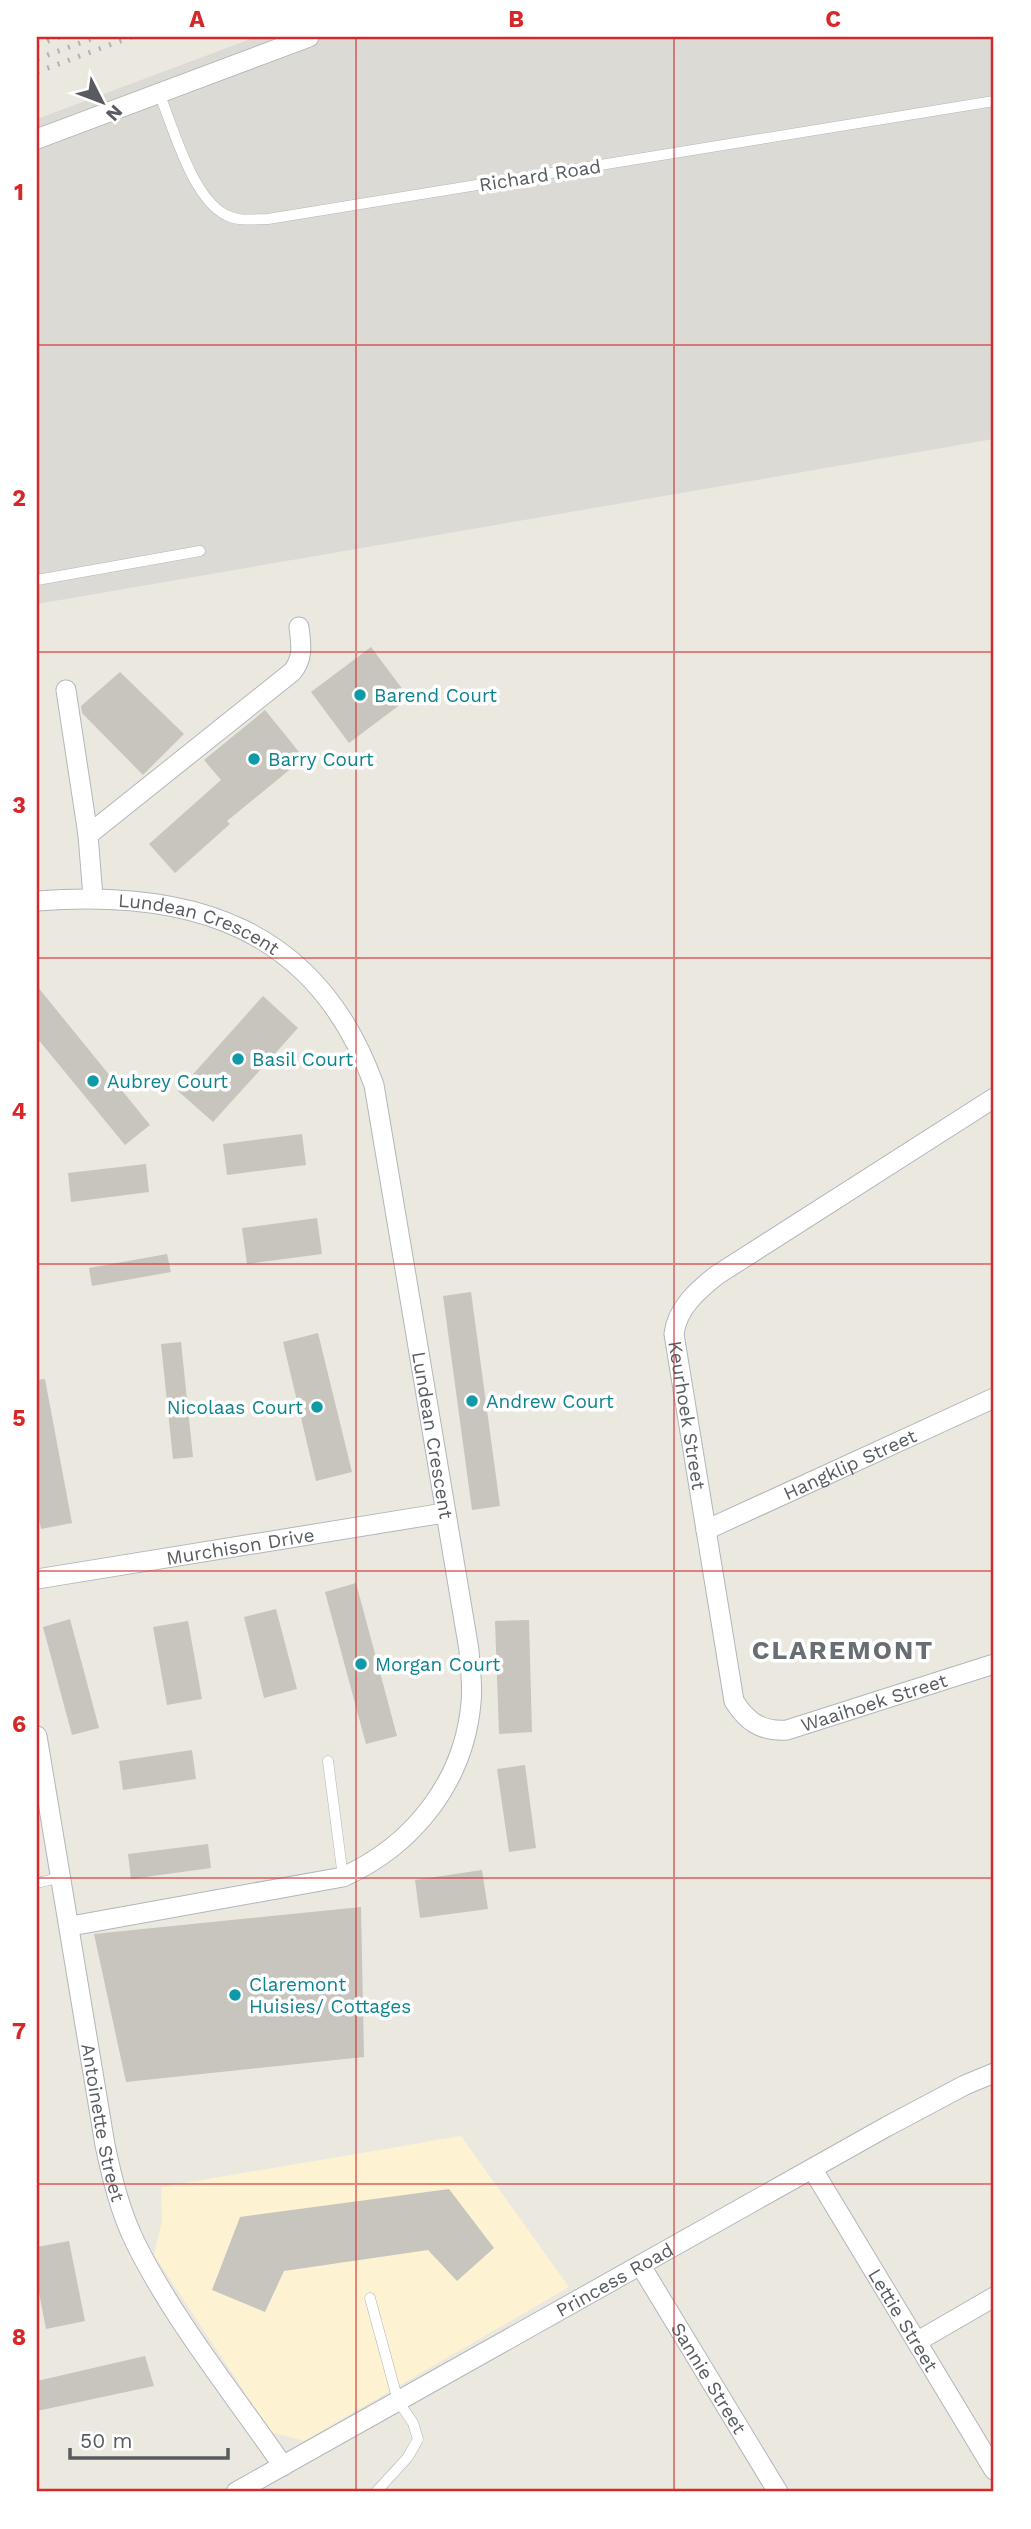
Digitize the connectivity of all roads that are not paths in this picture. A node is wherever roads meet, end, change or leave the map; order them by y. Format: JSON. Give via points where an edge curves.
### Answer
{"nodes":[{"id":1,"x":309,"y":37,"type":"edge"},
{"id":2,"x":159,"y":93,"type":"junction"},
{"id":3,"x":994,"y":101,"type":"edge"},
{"id":4,"x":37,"y":139,"type":"edge"},
{"id":5,"x":200,"y":551,"type":"dead end"},
{"id":6,"x":37,"y":580,"type":"edge"},
{"id":7,"x":299,"y":627,"type":"dead end"},
{"id":8,"x":66,"y":690,"type":"dead end"},
{"id":9,"x":88,"y":835,"type":"junction"},
{"id":10,"x":93,"y":897,"type":"junction"},
{"id":11,"x":37,"y":901,"type":"edge"},
{"id":12,"x":994,"y":1098,"type":"edge"},
{"id":13,"x":994,"y":1398,"type":"edge"},
{"id":14,"x":444,"y":1513,"type":"junction"},
{"id":15,"x":706,"y":1530,"type":"junction"},
{"id":16,"x":37,"y":1579,"type":"edge"},
{"id":17,"x":994,"y":1664,"type":"edge"},
{"id":18,"x":754,"y":1724,"type":"joint"},
{"id":19,"x":37,"y":1736,"type":"edge"},
{"id":20,"x":328,"y":1761,"type":"dead end"},
{"id":21,"x":41,"y":1783,"type":"edge"},
{"id":22,"x":62,"y":1877,"type":"junction"},
{"id":23,"x":344,"y":1877,"type":"junction"},
{"id":24,"x":37,"y":1883,"type":"edge"},
{"id":25,"x":71,"y":1926,"type":"junction"},
{"id":26,"x":994,"y":2073,"type":"edge"},
{"id":27,"x":813,"y":2170,"type":"junction"},
{"id":28,"x":641,"y":2266,"type":"junction"},
{"id":29,"x":994,"y":2297,"type":"edge"},
{"id":30,"x":370,"y":2298,"type":"dead end"},
{"id":31,"x":918,"y":2341,"type":"junction"},
{"id":32,"x":398,"y":2401,"type":"junction"},
{"id":33,"x":282,"y":2466,"type":"junction"},
{"id":34,"x":994,"y":2470,"type":"edge"},
{"id":35,"x":236,"y":2492,"type":"edge"},
{"id":36,"x":376,"y":2492,"type":"edge"},
{"id":37,"x":778,"y":2492,"type":"edge"}],
"edges":[{"from":1,"to":2,"type":"street"},
{"from":2,"to":3,"type":"lane","name":"Richard Road","via":[[200,188],[214,207],[241,220]]},
{"from":2,"to":4,"type":"street"},
{"from":5,"to":6,"type":"lane"},
{"from":7,"to":9,"type":"street","via":[[302,649],[292,672]]},
{"from":8,"to":9,"type":"street"},
{"from":9,"to":10,"type":"street"},
{"from":10,"to":11,"type":"street","name":"Lundean Crescent"},
{"from":10,"to":14,"type":"street","name":"Lundean Crescent","via":[[155,902],[219,918],[280,949],[325,994],[353,1036],[374,1085]]},
{"from":12,"to":15,"type":"street","name":"Keurhoek Street","via":[[718,1275],[699,1289],[680,1315],[674,1334]]},
{"from":13,"to":15,"type":"street","name":"Hangklip Street"},
{"from":14,"to":16,"type":"street","name":"Murchison Drive"},
{"from":14,"to":23,"type":"street","name":"Lundean Crescent","via":[[469,1650],[472,1702],[464,1747],[442,1793],[412,1832],[372,1864]]},
{"from":15,"to":18,"type":"street","name":"Keurhoek Street","via":[[734,1701]]},
{"from":17,"to":18,"type":"street","name":"Waaihoek Street","via":[[787,1730],[770,1731]]},
{"from":19,"to":21,"type":"street","name":"Antoinette Street"},
{"from":20,"to":23,"type":"lane"},
{"from":21,"to":22,"type":"street","name":"Antoinette Street"},
{"from":22,"to":24,"type":"lane"},
{"from":22,"to":25,"type":"street","name":"Antoinette Street"},
{"from":23,"to":25,"type":"street","name":"Lundean Crescent"},
{"from":25,"to":33,"type":"street","name":"Antoinette Street","via":[[105,2145],[120,2205],[161,2287]]},
{"from":26,"to":27,"type":"street","name":"Princess Road"},
{"from":27,"to":28,"type":"street","name":"Princess Road"},
{"from":27,"to":31,"type":"street","name":"Lettie Street"},
{"from":28,"to":32,"type":"street","name":"Princess Road"},
{"from":28,"to":37,"type":"street","name":"Sannie Street"},
{"from":29,"to":31,"type":"street"},
{"from":30,"to":32,"type":"lane"},
{"from":31,"to":34,"type":"street","name":"Lettie Street"},
{"from":32,"to":33,"type":"street","name":"Princess Road"},
{"from":32,"to":36,"type":"lane","via":[[418,2439]]},
{"from":33,"to":35,"type":"street","name":"Princess Road"}]}
